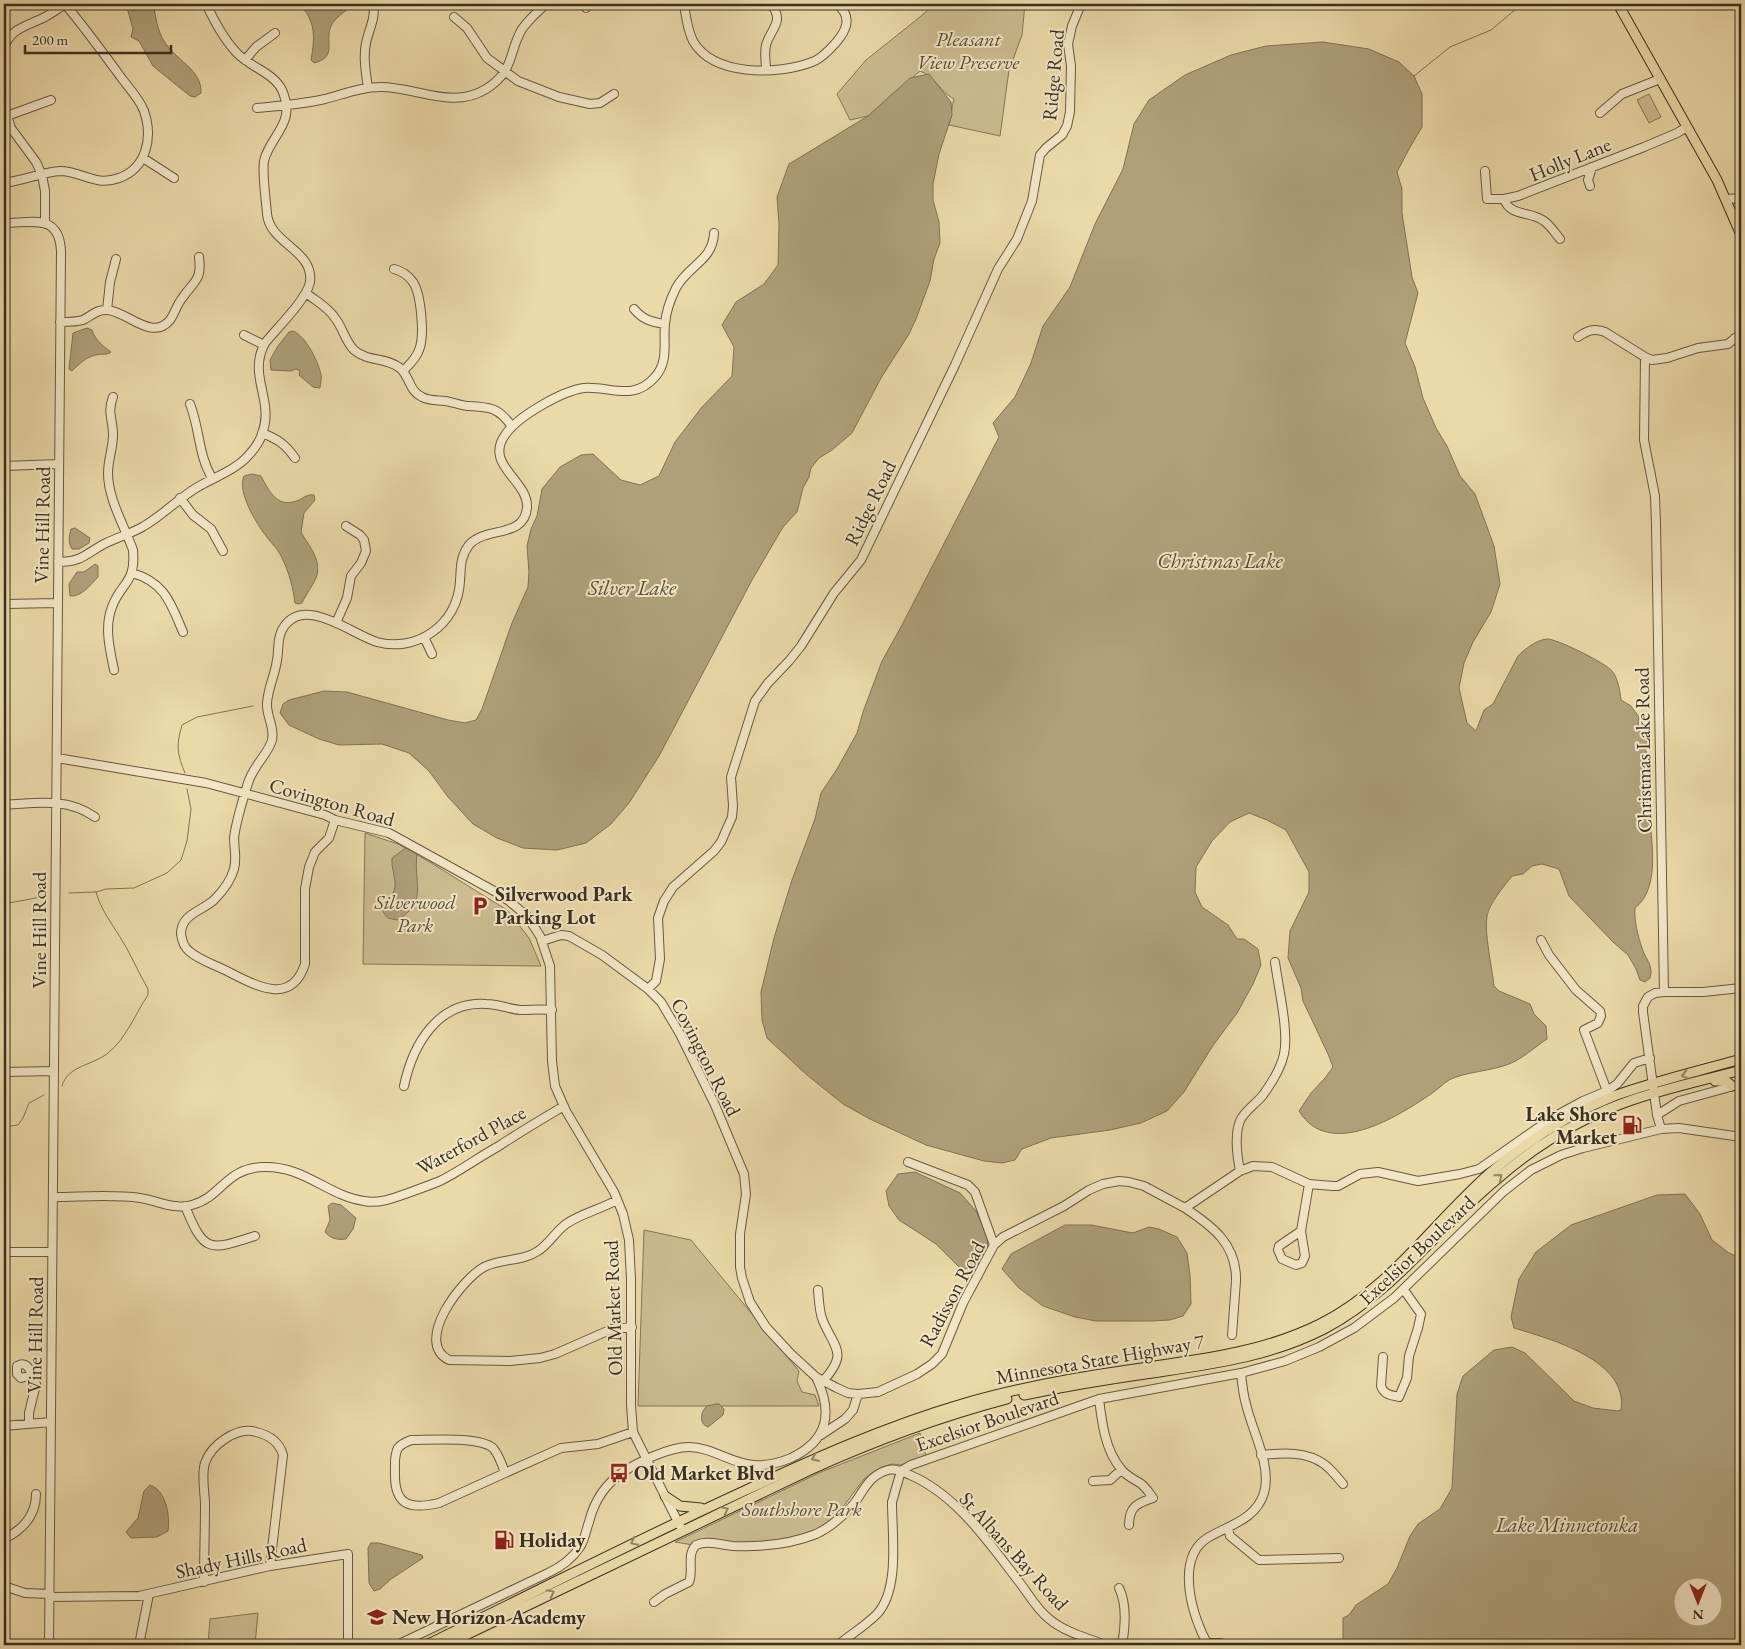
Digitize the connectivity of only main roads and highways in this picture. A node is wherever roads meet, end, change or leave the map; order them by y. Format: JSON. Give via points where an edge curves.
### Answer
{"nodes":[{"id":1,"x":1618,"y":4,"type":"edge"},
{"id":2,"x":1741,"y":235,"type":"edge"},
{"id":3,"x":1741,"y":1059,"type":"edge"},
{"id":4,"x":1741,"y":1070,"type":"edge"},
{"id":5,"x":1694,"y":1083,"type":"junction"},
{"id":6,"x":1736,"y":1085,"type":"edge"},
{"id":7,"x":665,"y":1496,"type":"road end"},
{"id":8,"x":711,"y":1506,"type":"junction"},
{"id":9,"x":426,"y":1645,"type":"edge"},
{"id":10,"x":445,"y":1645,"type":"edge"}],
"edges":[{"from":1,"to":2,"type":"main road","via":[[1726,199]]},
{"from":3,"to":8,"type":"main road","name":"Minnesota State Highway 7","one_way":true,"via":[[1602,1101],[1540,1135],[1490,1174],[1382,1281],[1322,1323],[1253,1349],[1060,1380],[963,1404],[846,1445]]},
{"from":4,"to":5,"type":"main road","name":"Minnesota State Highway 7"},
{"from":5,"to":6,"type":"main road","via":[[1722,1080]]},
{"from":10,"to":5,"type":"main road","name":"Minnesota State Highway 7","one_way":true,"via":[[681,1531],[900,1432],[964,1410],[1059,1388],[1256,1356],[1305,1338],[1350,1314],[1386,1287],[1496,1180],[1546,1143],[1615,1106]]},
{"from":7,"to":8,"type":"main road","via":[[685,1507]]},
{"from":8,"to":9,"type":"main road","name":"Minnesota State Highway 7","one_way":true}]}
